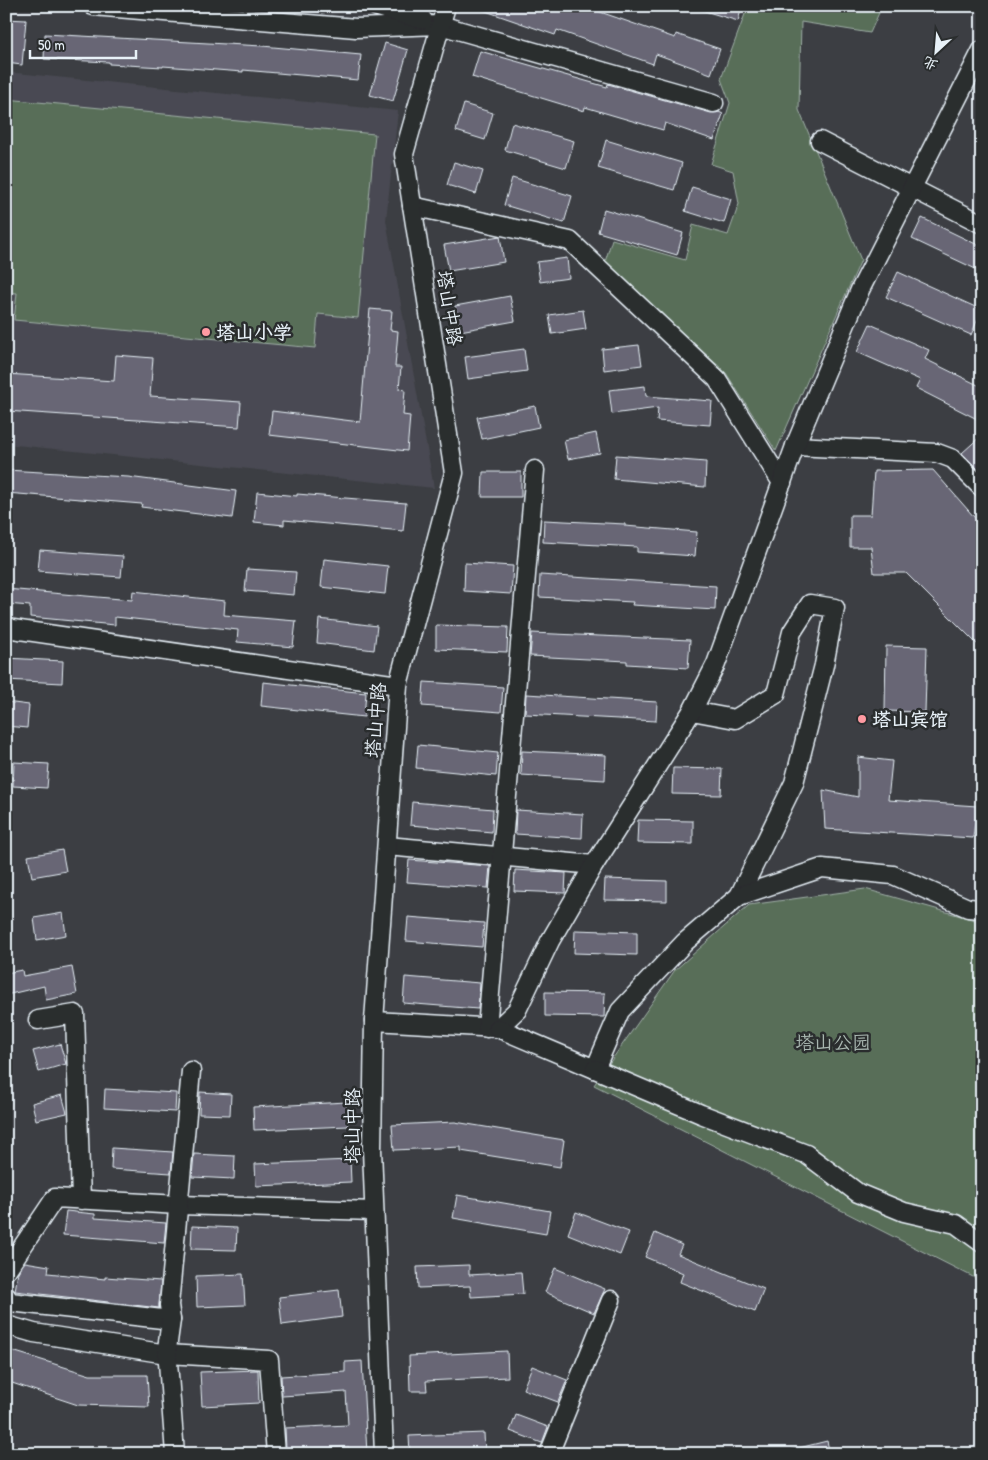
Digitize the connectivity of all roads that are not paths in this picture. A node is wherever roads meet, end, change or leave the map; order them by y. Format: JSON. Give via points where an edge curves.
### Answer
{"nodes":[{"id":1,"x":93,"y":6,"type":"edge"},
{"id":2,"x":375,"y":6,"type":"edge"},
{"id":3,"x":446,"y":6,"type":"edge"},
{"id":4,"x":402,"y":10,"type":"edge"},
{"id":5,"x":440,"y":25,"type":"junction"},
{"id":6,"x":982,"y":50,"type":"edge"},
{"id":7,"x":714,"y":103,"type":"dead end"},
{"id":8,"x":820,"y":141,"type":"dead end"},
{"id":9,"x":912,"y":189,"type":"junction"},
{"id":10,"x":412,"y":206,"type":"junction"},
{"id":11,"x":982,"y":224,"type":"edge"},
{"id":12,"x":795,"y":446,"type":"junction"},
{"id":13,"x":536,"y":470,"type":"dead end"},
{"id":14,"x":782,"y":483,"type":"junction"},
{"id":15,"x":982,"y":488,"type":"edge"},
{"id":16,"x":6,"y":628,"type":"edge"},
{"id":17,"x":398,"y":685,"type":"junction"},
{"id":18,"x":692,"y":711,"type":"junction"},
{"id":19,"x":387,"y":846,"type":"junction"},
{"id":20,"x":500,"y":856,"type":"junction"},
{"id":21,"x":594,"y":865,"type":"junction"},
{"id":22,"x":739,"y":896,"type":"junction"},
{"id":23,"x":982,"y":909,"type":"edge"},
{"id":24,"x":38,"y":1020,"type":"dead end"},
{"id":25,"x":374,"y":1021,"type":"junction"},
{"id":26,"x":492,"y":1028,"type":"junction"},
{"id":27,"x":596,"y":1069,"type":"junction"},
{"id":28,"x":191,"y":1071,"type":"dead end"},
{"id":29,"x":81,"y":1200,"type":"junction"},
{"id":30,"x":179,"y":1205,"type":"junction"},
{"id":31,"x":374,"y":1211,"type":"junction"},
{"id":32,"x":982,"y":1243,"type":"edge"},
{"id":33,"x":6,"y":1272,"type":"edge"},
{"id":34,"x":6,"y":1296,"type":"edge"},
{"id":35,"x":611,"y":1300,"type":"dead end"},
{"id":36,"x":171,"y":1320,"type":"junction"},
{"id":37,"x":6,"y":1325,"type":"edge"},
{"id":38,"x":167,"y":1354,"type":"junction"},
{"id":39,"x":174,"y":1454,"type":"edge"},
{"id":40,"x":276,"y":1454,"type":"edge"},
{"id":41,"x":384,"y":1454,"type":"edge"},
{"id":42,"x":549,"y":1454,"type":"edge"}],
"edges":[{"from":1,"to":5,"type":"street","via":[[356,28]]},
{"from":2,"to":4,"type":"street"},
{"from":3,"to":5,"type":"street","name":"塔山中路"},
{"from":4,"to":5,"type":"street"},
{"from":5,"to":7,"type":"street"},
{"from":5,"to":10,"type":"street","name":"塔山中路","via":[[404,154]]},
{"from":6,"to":9,"type":"street"},
{"from":8,"to":9,"type":"street"},
{"from":9,"to":11,"type":"street"},
{"from":9,"to":12,"type":"street","via":[[860,290]]},
{"from":10,"to":14,"type":"street","via":[[570,241],[717,379]]},
{"from":10,"to":17,"type":"street","name":"塔山中路","via":[[454,473]]},
{"from":12,"to":14,"type":"street"},
{"from":12,"to":15,"type":"street","via":[[937,453],[952,460]]},
{"from":13,"to":20,"type":"street"},
{"from":14,"to":18,"type":"street","via":[[716,664]]},
{"from":16,"to":17,"type":"street"},
{"from":17,"to":19,"type":"street","name":"塔山中路"},
{"from":18,"to":21,"type":"street"},
{"from":18,"to":22,"type":"street","via":[[734,719],[776,694],[792,632],[810,604],[835,608],[794,783]]},
{"from":19,"to":20,"type":"street"},
{"from":19,"to":25,"type":"street","name":"塔山中路"},
{"from":20,"to":21,"type":"street"},
{"from":20,"to":26,"type":"street"},
{"from":21,"to":26,"type":"street","via":[[550,941],[517,1010]]},
{"from":22,"to":23,"type":"street","via":[[822,868],[893,875],[968,908]]},
{"from":22,"to":27,"type":"street","via":[[685,942],[620,1011]]},
{"from":24,"to":29,"type":"street","via":[[75,1014]]},
{"from":25,"to":26,"type":"street"},
{"from":25,"to":31,"type":"street","name":"塔山中路"},
{"from":26,"to":27,"type":"street"},
{"from":27,"to":32,"type":"street","via":[[806,1154],[858,1192],[904,1212],[956,1224]]},
{"from":28,"to":30,"type":"street"},
{"from":29,"to":30,"type":"street"},
{"from":29,"to":33,"type":"street","via":[[55,1198]]},
{"from":30,"to":31,"type":"street"},
{"from":30,"to":36,"type":"street","via":[[169,1305]]},
{"from":31,"to":41,"type":"street","name":"塔山中路"},
{"from":34,"to":36,"type":"street","via":[[10,1302]]},
{"from":35,"to":42,"type":"street"},
{"from":36,"to":38,"type":"street"},
{"from":37,"to":38,"type":"street","via":[[34,1333]]},
{"from":38,"to":39,"type":"street"},
{"from":38,"to":40,"type":"street","via":[[269,1360]]}]}
